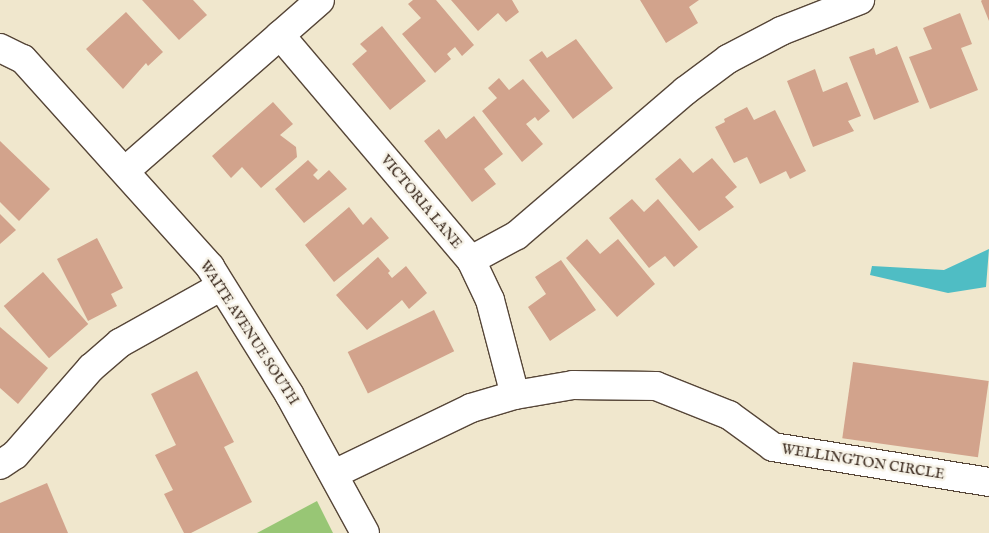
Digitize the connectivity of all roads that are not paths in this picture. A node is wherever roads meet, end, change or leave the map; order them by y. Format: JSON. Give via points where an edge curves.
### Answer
{"nodes":[{"id":1,"x":320,"y":0,"type":"edge"},
{"id":2,"x":860,"y":0,"type":"edge"},
{"id":3,"x":280,"y":35,"type":"junction"},
{"id":4,"x":0,"y":48,"type":"edge"},
{"id":5,"x":125,"y":171,"type":"junction"},
{"id":6,"x":471,"y":260,"type":"junction"},
{"id":7,"x":220,"y":287,"type":"junction"},
{"id":8,"x":515,"y":395,"type":"junction"},
{"id":9,"x":0,"y":465,"type":"edge"},
{"id":10,"x":334,"y":474,"type":"junction"},
{"id":11,"x":989,"y":482,"type":"edge"},
{"id":12,"x":365,"y":533,"type":"edge"}],
"edges":[{"from":1,"to":3,"type":"street"},
{"from":2,"to":6,"type":"street","via":[[781,31],[728,59],[684,91],[517,235]]},
{"from":3,"to":5,"type":"street"},
{"from":3,"to":6,"type":"street","name":"VICTORIA LANE"},
{"from":4,"to":5,"type":"street","name":"WAITE AVENUE SOUTH","via":[[22,59]]},
{"from":5,"to":7,"type":"street","name":"WAITE AVENUE SOUTH","via":[[210,267]]},
{"from":6,"to":8,"type":"street","name":"VICTORIA LANE","via":[[490,300]]},
{"from":7,"to":9,"type":"street","via":[[120,343],[91,368],[21,449]]},
{"from":7,"to":10,"type":"street","name":"WAITE AVENUE SOUTH","via":[[289,394]]},
{"from":8,"to":10,"type":"street","name":"WELLINGTON CIRCLE","via":[[463,412]]},
{"from":8,"to":11,"type":"street","name":"WELLINGTON CIRCLE","via":[[574,385],[656,386],[729,415],[773,447]]},
{"from":10,"to":12,"type":"street","name":"WAITE AVENUE SOUTH"}]}
